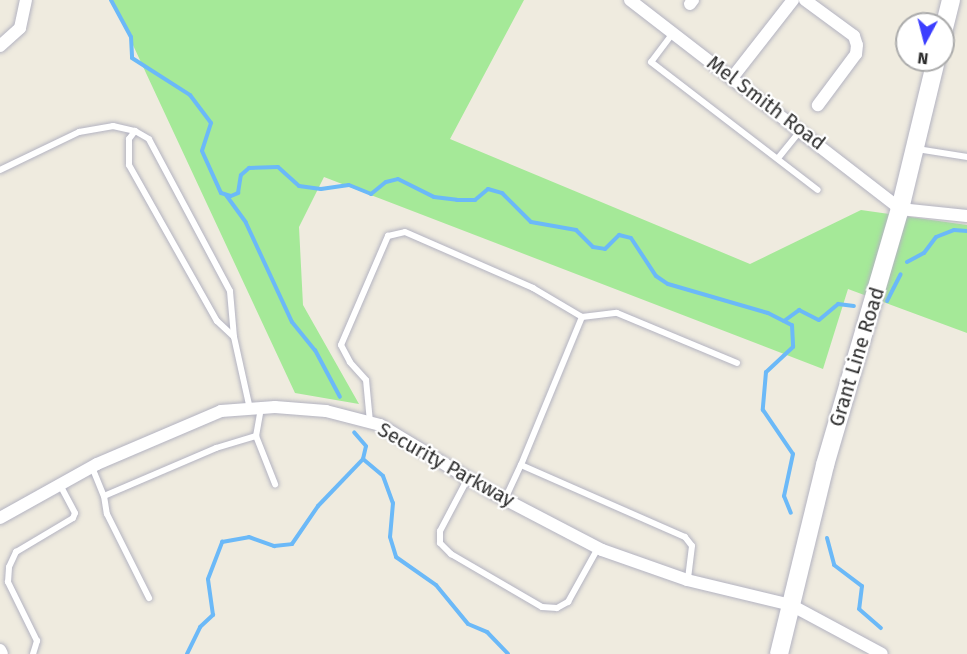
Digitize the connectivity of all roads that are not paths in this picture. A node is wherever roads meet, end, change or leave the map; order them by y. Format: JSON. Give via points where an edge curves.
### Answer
{"nodes":[{"id":1,"x":26,"y":0,"type":"edge"},
{"id":2,"x":630,"y":0,"type":"edge"},
{"id":3,"x":793,"y":0,"type":"edge"},
{"id":4,"x":806,"y":0,"type":"edge"},
{"id":5,"x":673,"y":33,"type":"junction"},
{"id":6,"x":0,"y":46,"type":"edge"},
{"id":7,"x":933,"y":72,"type":"edge"},
{"id":8,"x":732,"y":78,"type":"junction"},
{"id":9,"x":818,"y":105,"type":"dead end"},
{"id":10,"x":801,"y":130,"type":"junction"},
{"id":11,"x":135,"y":131,"type":"junction"},
{"id":12,"x":916,"y":148,"type":"junction"},
{"id":13,"x":779,"y":157,"type":"junction"},
{"id":14,"x":967,"y":157,"type":"edge"},
{"id":15,"x":0,"y":170,"type":"edge"},
{"id":16,"x":818,"y":190,"type":"dead end"},
{"id":17,"x":900,"y":209,"type":"junction"},
{"id":18,"x":967,"y":216,"type":"edge"},
{"id":19,"x":582,"y":317,"type":"junction"},
{"id":20,"x":234,"y":337,"type":"junction"},
{"id":21,"x":737,"y":363,"type":"dead end"},
{"id":22,"x":255,"y":408,"type":"junction"},
{"id":23,"x":370,"y":423,"type":"junction"},
{"id":24,"x":256,"y":436,"type":"junction"},
{"id":25,"x":521,"y":465,"type":"junction"},
{"id":26,"x":92,"y":467,"type":"junction"},
{"id":27,"x":468,"y":478,"type":"junction"},
{"id":28,"x":275,"y":484,"type":"dead end"},
{"id":29,"x":60,"y":485,"type":"junction"},
{"id":30,"x":104,"y":496,"type":"junction"},
{"id":31,"x":505,"y":499,"type":"junction"},
{"id":32,"x":0,"y":518,"type":"edge"},
{"id":33,"x":598,"y":548,"type":"junction"},
{"id":34,"x":687,"y":580,"type":"junction"},
{"id":35,"x":149,"y":598,"type":"dead end"},
{"id":36,"x":791,"y":605,"type":"junction"},
{"id":37,"x":0,"y":650,"type":"edge"},
{"id":38,"x":2,"y":654,"type":"edge"},
{"id":39,"x":33,"y":654,"type":"edge"},
{"id":40,"x":779,"y":654,"type":"edge"},
{"id":41,"x":882,"y":654,"type":"edge"}],
"edges":[{"from":1,"to":6,"type":"street","via":[[20,28]]},
{"from":2,"to":5,"type":"street","name":"Mel Smith Road"},
{"from":3,"to":8,"type":"street"},
{"from":4,"to":9,"type":"street","via":[[854,36],[857,45],[856,54]]},
{"from":5,"to":8,"type":"street","name":"Mel Smith Road"},
{"from":5,"to":13,"type":"lane","via":[[651,62]]},
{"from":7,"to":12,"type":"main road","name":"Grant Line Road"},
{"from":8,"to":10,"type":"street","name":"Mel Smith Road"},
{"from":10,"to":13,"type":"lane"},
{"from":10,"to":17,"type":"street","name":"Mel Smith Road"},
{"from":11,"to":15,"type":"lane","via":[[112,126],[79,132]]},
{"from":11,"to":20,"type":"lane","via":[[149,139],[155,149],[230,291]]},
{"from":11,"to":20,"type":"lane","via":[[129,139],[129,165],[217,321]]},
{"from":12,"to":14,"type":"lane"},
{"from":12,"to":17,"type":"main road","name":"Grant Line Road"},
{"from":13,"to":16,"type":"lane"},
{"from":17,"to":18,"type":"street"},
{"from":17,"to":36,"type":"main road","name":"Grant Line Road","via":[[825,465]]},
{"from":19,"to":21,"type":"lane","via":[[616,314]]},
{"from":19,"to":23,"type":"lane","via":[[533,288],[405,232],[388,236],[341,345],[366,380]]},
{"from":19,"to":25,"type":"lane"},
{"from":20,"to":22,"type":"lane"},
{"from":22,"to":23,"type":"street","name":"Security Parkway","via":[[326,411]]},
{"from":22,"to":24,"type":"lane"},
{"from":22,"to":26,"type":"street","name":"Security Parkway","via":[[221,411]]},
{"from":23,"to":27,"type":"street","name":"Security Parkway"},
{"from":24,"to":28,"type":"lane"},
{"from":24,"to":30,"type":"lane","via":[[216,448]]},
{"from":25,"to":31,"type":"lane"},
{"from":25,"to":34,"type":"lane","via":[[685,537],[692,546]]},
{"from":26,"to":29,"type":"street","name":"Security Parkway"},
{"from":26,"to":30,"type":"lane"},
{"from":27,"to":31,"type":"street","name":"Security Parkway"},
{"from":27,"to":33,"type":"lane","via":[[440,531],[440,543],[451,554],[542,607],[557,608],[567,602]]},
{"from":29,"to":32,"type":"street","name":"Security Parkway"},
{"from":29,"to":39,"type":"lane","via":[[75,513],[73,518],[16,552],[9,567],[8,582],[37,641]]},
{"from":30,"to":35,"type":"lane","via":[[107,514]]},
{"from":31,"to":33,"type":"street","name":"Security Parkway"},
{"from":33,"to":34,"type":"street","name":"Security Parkway"},
{"from":34,"to":36,"type":"street","name":"Security Parkway"},
{"from":36,"to":40,"type":"main road","name":"Grant Line Road"},
{"from":36,"to":41,"type":"street","name":"Security Parkway"},
{"from":37,"to":38,"type":"street"}]}
